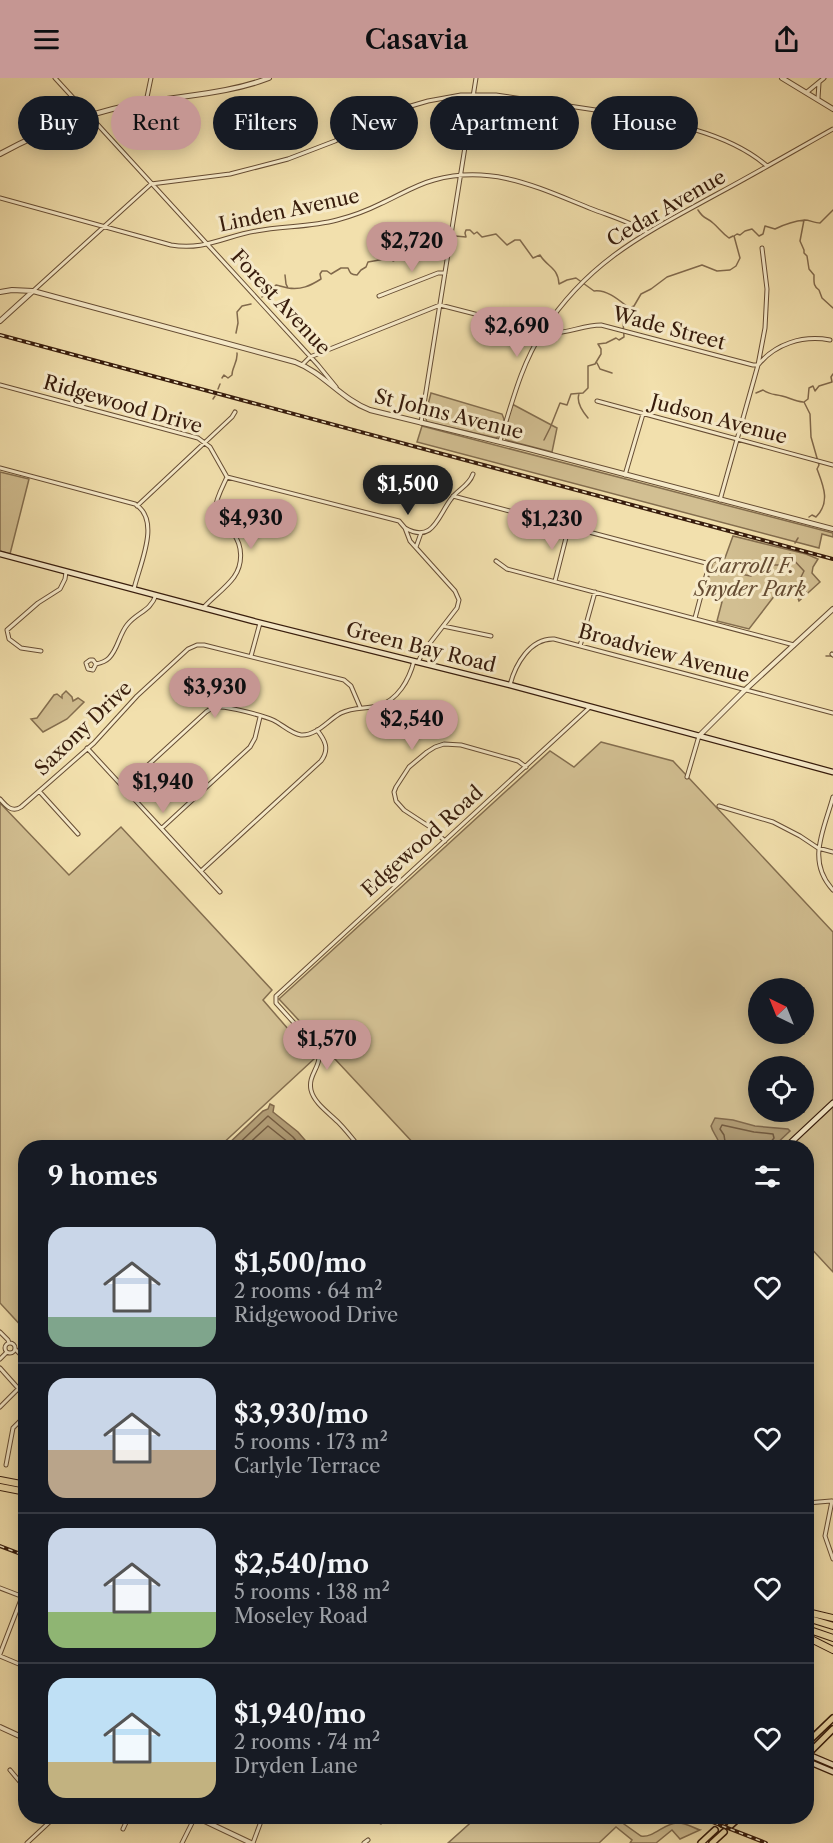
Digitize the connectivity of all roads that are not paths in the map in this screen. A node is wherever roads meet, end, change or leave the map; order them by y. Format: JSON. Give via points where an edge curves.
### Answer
{"nodes":[{"id":1,"x":55,"y":78,"type":"edge"},
{"id":2,"x":152,"y":78,"type":"edge"},
{"id":3,"x":269,"y":78,"type":"edge"},
{"id":4,"x":476,"y":78,"type":"edge"},
{"id":5,"x":782,"y":78,"type":"edge"},
{"id":6,"x":824,"y":78,"type":"edge"},
{"id":7,"x":819,"y":82,"type":"junction"},
{"id":8,"x":807,"y":92,"type":"junction"},
{"id":9,"x":473,"y":94,"type":"junction"},
{"id":10,"x":71,"y":96,"type":"edge"},
{"id":11,"x":148,"y":96,"type":"edge"},
{"id":12,"x":184,"y":96,"type":"edge"},
{"id":13,"x":818,"y":99,"type":"junction"},
{"id":14,"x":833,"y":109,"type":"edge"},
{"id":15,"x":99,"y":127,"type":"edge"},
{"id":16,"x":833,"y":129,"type":"edge"},
{"id":17,"x":18,"y":145,"type":"edge"},
{"id":18,"x":0,"y":154,"type":"edge"},
{"id":19,"x":768,"y":166,"type":"junction"},
{"id":20,"x":460,"y":175,"type":"junction"},
{"id":21,"x":151,"y":184,"type":"junction"},
{"id":22,"x":0,"y":198,"type":"edge"},
{"id":23,"x":103,"y":226,"type":"junction"},
{"id":24,"x":647,"y":232,"type":"junction"},
{"id":25,"x":207,"y":244,"type":"junction"},
{"id":26,"x":762,"y":248,"type":"dead end"},
{"id":27,"x":445,"y":273,"type":"junction"},
{"id":28,"x":33,"y":291,"type":"junction"},
{"id":29,"x":0,"y":292,"type":"edge"},
{"id":30,"x":379,"y":296,"type":"dead end"},
{"id":31,"x":440,"y":304,"type":"junction"},
{"id":32,"x":0,"y":321,"type":"edge"},
{"id":33,"x":543,"y":332,"type":"junction"},
{"id":34,"x":830,"y":340,"type":"dead end"},
{"id":35,"x":310,"y":357,"type":"junction"},
{"id":36,"x":302,"y":365,"type":"junction"},
{"id":37,"x":758,"y":365,"type":"junction"},
{"id":38,"x":0,"y":385,"type":"edge"},
{"id":39,"x":337,"y":389,"type":"junction"},
{"id":40,"x":597,"y":401,"type":"dead end"},
{"id":41,"x":235,"y":412,"type":"dead end"},
{"id":42,"x":643,"y":414,"type":"junction"},
{"id":43,"x":421,"y":423,"type":"junction"},
{"id":44,"x":737,"y":439,"type":"junction"},
{"id":45,"x":500,"y":441,"type":"junction"},
{"id":46,"x":205,"y":442,"type":"junction"},
{"id":47,"x":833,"y":465,"type":"edge"},
{"id":48,"x":0,"y":468,"type":"edge"},
{"id":49,"x":473,"y":474,"type":"dead end"},
{"id":50,"x":625,"y":475,"type":"junction"},
{"id":51,"x":227,"y":477,"type":"junction"},
{"id":52,"x":453,"y":496,"type":"junction"},
{"id":53,"x":720,"y":500,"type":"junction"},
{"id":54,"x":138,"y":506,"type":"junction"},
{"id":55,"x":569,"y":526,"type":"junction"},
{"id":56,"x":405,"y":528,"type":"junction"},
{"id":57,"x":833,"y":529,"type":"edge"},
{"id":58,"x":421,"y":533,"type":"junction"},
{"id":59,"x":416,"y":547,"type":"junction"},
{"id":60,"x":0,"y":554,"type":"edge"},
{"id":61,"x":496,"y":561,"type":"dead end"},
{"id":62,"x":66,"y":572,"type":"junction"},
{"id":63,"x":555,"y":581,"type":"junction"},
{"id":64,"x":134,"y":589,"type":"junction"},
{"id":65,"x":595,"y":592,"type":"junction"},
{"id":66,"x":156,"y":595,"type":"junction"},
{"id":67,"x":204,"y":607,"type":"junction"},
{"id":68,"x":833,"y":609,"type":"edge"},
{"id":69,"x":695,"y":618,"type":"junction"},
{"id":70,"x":260,"y":622,"type":"junction"},
{"id":71,"x":443,"y":626,"type":"junction"},
{"id":72,"x":490,"y":636,"type":"dead end"},
{"id":73,"x":794,"y":645,"type":"junction"},
{"id":74,"x":580,"y":646,"type":"junction"},
{"id":75,"x":40,"y":651,"type":"dead end"},
{"id":76,"x":251,"y":656,"type":"junction"},
{"id":77,"x":416,"y":662,"type":"junction"},
{"id":78,"x":96,"y":664,"type":"dead end"},
{"id":79,"x":510,"y":686,"type":"junction"},
{"id":80,"x":745,"y":690,"type":"junction"},
{"id":81,"x":360,"y":707,"type":"junction"},
{"id":82,"x":590,"y":707,"type":"junction"},
{"id":83,"x":833,"y":713,"type":"edge"},
{"id":84,"x":260,"y":717,"type":"junction"},
{"id":85,"x":317,"y":730,"type":"junction"},
{"id":86,"x":699,"y":736,"type":"junction"},
{"id":87,"x":87,"y":748,"type":"junction"},
{"id":88,"x":526,"y":767,"type":"junction"},
{"id":89,"x":833,"y":772,"type":"edge"},
{"id":90,"x":687,"y":777,"type":"dead end"},
{"id":91,"x":123,"y":788,"type":"junction"},
{"id":92,"x":39,"y":791,"type":"junction"},
{"id":93,"x":833,"y":797,"type":"edge"},
{"id":94,"x":0,"y":799,"type":"edge"},
{"id":95,"x":719,"y":806,"type":"dead end"},
{"id":96,"x":162,"y":828,"type":"junction"},
{"id":97,"x":78,"y":834,"type":"dead end"},
{"id":98,"x":445,"y":841,"type":"junction"},
{"id":99,"x":818,"y":848,"type":"junction"},
{"id":100,"x":833,"y":852,"type":"edge"},
{"id":101,"x":201,"y":871,"type":"junction"},
{"id":102,"x":833,"y":890,"type":"edge"},
{"id":103,"x":219,"y":892,"type":"dead end"},
{"id":104,"x":833,"y":1103,"type":"edge"},
{"id":105,"x":354,"y":1140,"type":"edge"},
{"id":106,"x":794,"y":1140,"type":"edge"},
{"id":107,"x":0,"y":1332,"type":"edge"},
{"id":108,"x":9,"y":1343,"type":"junction"},
{"id":109,"x":15,"y":1349,"type":"junction"},
{"id":110,"x":7,"y":1352,"type":"junction"},
{"id":111,"x":18,"y":1352,"type":"edge"},
{"id":112,"x":0,"y":1359,"type":"edge"},
{"id":113,"x":0,"y":1368,"type":"edge"},
{"id":114,"x":18,"y":1389,"type":"joint"},
{"id":115,"x":0,"y":1405,"type":"edge"},
{"id":116,"x":18,"y":1423,"type":"edge"},
{"id":117,"x":6,"y":1465,"type":"dead end"},
{"id":118,"x":0,"y":1480,"type":"edge"},
{"id":119,"x":18,"y":1483,"type":"edge"},
{"id":120,"x":0,"y":1487,"type":"edge"},
{"id":121,"x":18,"y":1490,"type":"edge"},
{"id":122,"x":832,"y":1501,"type":"edge"},
{"id":123,"x":814,"y":1502,"type":"edge"},
{"id":124,"x":833,"y":1558,"type":"edge"},
{"id":125,"x":0,"y":1588,"type":"edge"},
{"id":126,"x":18,"y":1596,"type":"edge"},
{"id":127,"x":18,"y":1612,"type":"edge"},
{"id":128,"x":814,"y":1614,"type":"edge"},
{"id":129,"x":833,"y":1618,"type":"edge"},
{"id":130,"x":814,"y":1620,"type":"edge"},
{"id":131,"x":833,"y":1626,"type":"edge"},
{"id":132,"x":814,"y":1631,"type":"edge"},
{"id":133,"x":833,"y":1638,"type":"edge"},
{"id":134,"x":814,"y":1640,"type":"edge"},
{"id":135,"x":833,"y":1650,"type":"edge"},
{"id":136,"x":0,"y":1655,"type":"edge"},
{"id":137,"x":18,"y":1663,"type":"edge"},
{"id":138,"x":833,"y":1718,"type":"edge"},
{"id":139,"x":0,"y":1727,"type":"edge"},
{"id":140,"x":833,"y":1729,"type":"edge"},
{"id":141,"x":18,"y":1735,"type":"edge"},
{"id":142,"x":814,"y":1736,"type":"edge"},
{"id":143,"x":814,"y":1747,"type":"edge"},
{"id":144,"x":814,"y":1757,"type":"edge"},
{"id":145,"x":814,"y":1764,"type":"edge"},
{"id":146,"x":833,"y":1765,"type":"edge"},
{"id":147,"x":10,"y":1770,"type":"dead end"},
{"id":148,"x":833,"y":1772,"type":"edge"},
{"id":149,"x":18,"y":1780,"type":"edge"},
{"id":150,"x":47,"y":1824,"type":"edge"},
{"id":151,"x":125,"y":1824,"type":"edge"},
{"id":152,"x":191,"y":1824,"type":"edge"},
{"id":153,"x":210,"y":1824,"type":"edge"},
{"id":154,"x":260,"y":1824,"type":"edge"},
{"id":155,"x":123,"y":1828,"type":"dead end"},
{"id":156,"x":716,"y":1830,"type":"dead end"},
{"id":157,"x":724,"y":1832,"type":"dead end"},
{"id":158,"x":27,"y":1843,"type":"edge"},
{"id":159,"x":182,"y":1843,"type":"edge"},
{"id":160,"x":252,"y":1843,"type":"edge"},
{"id":161,"x":701,"y":1843,"type":"edge"},
{"id":162,"x":712,"y":1843,"type":"edge"}],
"edges":[{"from":1,"to":10,"type":"street","name":"Forest Avenue"},
{"from":2,"to":11,"type":"street"},
{"from":3,"to":12,"type":"street"},
{"from":4,"to":9,"type":"street"},
{"from":5,"to":8,"type":"street"},
{"from":6,"to":7,"type":"street"},
{"from":7,"to":8,"type":"street"},
{"from":7,"to":13,"type":"street"},
{"from":8,"to":13,"type":"street"},
{"from":9,"to":19,"type":"street","via":[[661,121],[718,138]]},
{"from":9,"to":20,"type":"street"},
{"from":9,"to":21,"type":"street","via":[[411,105],[309,152],[263,166]]},
{"from":13,"to":14,"type":"street"},
{"from":15,"to":21,"type":"street","name":"Forest Avenue"},
{"from":16,"to":19,"type":"street","name":"Cedar Avenue"},
{"from":17,"to":18,"type":"street"},
{"from":19,"to":24,"type":"street","name":"Cedar Avenue"},
{"from":20,"to":24,"type":"street","name":"Linden Avenue","via":[[521,181]]},
{"from":20,"to":25,"type":"street","name":"Linden Avenue","via":[[417,186],[337,220],[249,232]]},
{"from":20,"to":27,"type":"street"},
{"from":21,"to":23,"type":"street"},
{"from":21,"to":25,"type":"street","name":"Forest Avenue"},
{"from":22,"to":23,"type":"street","name":"Linden Avenue"},
{"from":23,"to":25,"type":"street","name":"Linden Avenue","via":[[183,247]]},
{"from":23,"to":28,"type":"street"},
{"from":24,"to":33,"type":"street","name":"Cedar Avenue","via":[[592,273]]},
{"from":25,"to":35,"type":"street","name":"Forest Avenue"},
{"from":26,"to":37,"type":"street","via":[[767,305]]},
{"from":27,"to":30,"type":"street"},
{"from":27,"to":31,"type":"street"},
{"from":28,"to":29,"type":"street","name":"St Johns Avenue"},
{"from":28,"to":32,"type":"street"},
{"from":28,"to":36,"type":"street","name":"St Johns Avenue"},
{"from":31,"to":33,"type":"street","name":"Wade Street"},
{"from":31,"to":35,"type":"street"},
{"from":31,"to":43,"type":"street"},
{"from":33,"to":37,"type":"street","name":"Wade Street","via":[[601,325]]},
{"from":33,"to":45,"type":"street","name":"Cedar Avenue","via":[[520,377]]},
{"from":34,"to":37,"type":"street","via":[[795,341]]},
{"from":35,"to":36,"type":"street"},
{"from":35,"to":39,"type":"street","name":"Forest Avenue"},
{"from":36,"to":39,"type":"street","name":"St Johns Avenue"},
{"from":37,"to":44,"type":"street"},
{"from":38,"to":46,"type":"street","name":"Ridgewood Drive"},
{"from":39,"to":43,"type":"street","name":"St Johns Avenue","via":[[361,407]]},
{"from":40,"to":42,"type":"street","name":"Judson Avenue"},
{"from":41,"to":46,"type":"street"},
{"from":42,"to":44,"type":"street","name":"Judson Avenue"},
{"from":42,"to":50,"type":"street"},
{"from":43,"to":45,"type":"street","name":"St Johns Avenue"},
{"from":44,"to":47,"type":"street","name":"Judson Avenue"},
{"from":44,"to":53,"type":"street"},
{"from":45,"to":50,"type":"street","name":"St Johns Avenue"},
{"from":46,"to":51,"type":"street","name":"Ridgewood Drive"},
{"from":46,"to":54,"type":"street"},
{"from":48,"to":54,"type":"street"},
{"from":49,"to":52,"type":"street","via":[[469,483]]},
{"from":50,"to":53,"type":"street","name":"St Johns Avenue"},
{"from":51,"to":56,"type":"street","via":[[397,520]]},
{"from":51,"to":67,"type":"street","via":[[215,511],[238,543],[240,565],[234,577]]},
{"from":52,"to":55,"type":"street"},
{"from":52,"to":58,"type":"street","via":[[439,520]]},
{"from":53,"to":57,"type":"street","name":"St Johns Avenue"},
{"from":54,"to":64,"type":"street","via":[[148,531]]},
{"from":55,"to":63,"type":"street"},
{"from":55,"to":69,"type":"street","via":[[706,563]]},
{"from":56,"to":58,"type":"street"},
{"from":56,"to":59,"type":"street"},
{"from":58,"to":59,"type":"street"},
{"from":59,"to":71,"type":"street","via":[[459,597],[457,608]]},
{"from":60,"to":62,"type":"main road","name":"Green Bay Road"},
{"from":61,"to":63,"type":"street","via":[[507,569]]},
{"from":62,"to":64,"type":"main road","name":"Green Bay Road"},
{"from":62,"to":75,"type":"street","via":[[60,589],[8,630],[9,639],[21,648]]},
{"from":63,"to":65,"type":"street"},
{"from":64,"to":66,"type":"main road","name":"Green Bay Road"},
{"from":65,"to":69,"type":"street"},
{"from":65,"to":74,"type":"street"},
{"from":66,"to":67,"type":"main road","name":"Green Bay Road"},
{"from":66,"to":78,"type":"street","via":[[149,609],[127,625],[108,660]]},
{"from":67,"to":70,"type":"main road","name":"Green Bay Road"},
{"from":68,"to":73,"type":"street"},
{"from":69,"to":73,"type":"street"},
{"from":70,"to":76,"type":"street"},
{"from":70,"to":77,"type":"main road","name":"Green Bay Road"},
{"from":71,"to":72,"type":"street"},
{"from":71,"to":77,"type":"street"},
{"from":73,"to":80,"type":"street"},
{"from":74,"to":79,"type":"street","name":"Broadview Avenue","via":[[555,639],[541,642],[518,662]]},
{"from":74,"to":80,"type":"street","name":"Broadview Avenue"},
{"from":76,"to":81,"type":"street","name":"Saxony Drive","via":[[344,680]]},
{"from":76,"to":87,"type":"street","name":"Saxony Drive","via":[[204,645],[192,647]]},
{"from":77,"to":79,"type":"main road","name":"Green Bay Road"},
{"from":77,"to":81,"type":"street","via":[[408,681],[390,700]]},
{"from":79,"to":82,"type":"main road","name":"Green Bay Road"},
{"from":80,"to":83,"type":"street","name":"Broadview Avenue"},
{"from":80,"to":86,"type":"street"},
{"from":81,"to":85,"type":"street","via":[[340,713]]},
{"from":82,"to":86,"type":"main road","name":"Green Bay Road"},
{"from":82,"to":88,"type":"street","name":"Edgewood Road"},
{"from":84,"to":85,"type":"street","via":[[298,734]]},
{"from":84,"to":91,"type":"street","via":[[224,707],[210,709]]},
{"from":84,"to":96,"type":"street","via":[[250,747]]},
{"from":85,"to":101,"type":"street","via":[[326,746],[321,761]]},
{"from":86,"to":89,"type":"main road","name":"Green Bay Road"},
{"from":86,"to":90,"type":"street"},
{"from":87,"to":91,"type":"street"},
{"from":87,"to":92,"type":"street","name":"Saxony Drive"},
{"from":88,"to":98,"type":"street","name":"Edgewood Road"},
{"from":88,"to":98,"type":"street","via":[[518,761],[450,744],[435,747],[418,759],[396,787],[396,801]]},
{"from":91,"to":96,"type":"street"},
{"from":92,"to":94,"type":"street","name":"Saxony Drive","via":[[13,809]]},
{"from":92,"to":97,"type":"street"},
{"from":93,"to":99,"type":"street"},
{"from":95,"to":99,"type":"street","via":[[773,822]]},
{"from":96,"to":101,"type":"street"},
{"from":98,"to":105,"type":"street","name":"Edgewood Road","via":[[277,994],[276,1003],[319,1053],[320,1060],[310,1082],[312,1094]]},
{"from":99,"to":100,"type":"street"},
{"from":99,"to":102,"type":"street","via":[[821,873]]},
{"from":101,"to":103,"type":"street"},
{"from":104,"to":106,"type":"main road"},
{"from":107,"to":108,"type":"street"},
{"from":108,"to":109,"type":"street"},
{"from":108,"to":110,"type":"street","via":[[4,1348]]},
{"from":109,"to":110,"type":"street"},
{"from":109,"to":111,"type":"street"},
{"from":110,"to":112,"type":"street"},
{"from":113,"to":114,"type":"street"},
{"from":114,"to":115,"type":"street"},
{"from":116,"to":117,"type":"street","via":[[13,1428]]},
{"from":118,"to":119,"type":"highway"},
{"from":120,"to":121,"type":"highway"},
{"from":122,"to":123,"type":"street"},
{"from":122,"to":124,"type":"street","via":[[825,1536]]},
{"from":125,"to":126,"type":"street"},
{"from":127,"to":136,"type":"street"},
{"from":128,"to":129,"type":"highway"},
{"from":130,"to":131,"type":"highway"},
{"from":132,"to":133,"type":"highway"},
{"from":134,"to":135,"type":"highway"},
{"from":136,"to":137,"type":"street"},
{"from":138,"to":142,"type":"main road"},
{"from":139,"to":141,"type":"street"},
{"from":140,"to":143,"type":"main road"},
{"from":144,"to":146,"type":"main road"},
{"from":145,"to":148,"type":"main road"},
{"from":147,"to":149,"type":"street"},
{"from":150,"to":158,"type":"street"},
{"from":151,"to":155,"type":"street"},
{"from":152,"to":159,"type":"street"},
{"from":153,"to":160,"type":"street"},
{"from":154,"to":160,"type":"street"},
{"from":156,"to":161,"type":"main road"},
{"from":157,"to":162,"type":"main road"}]}
